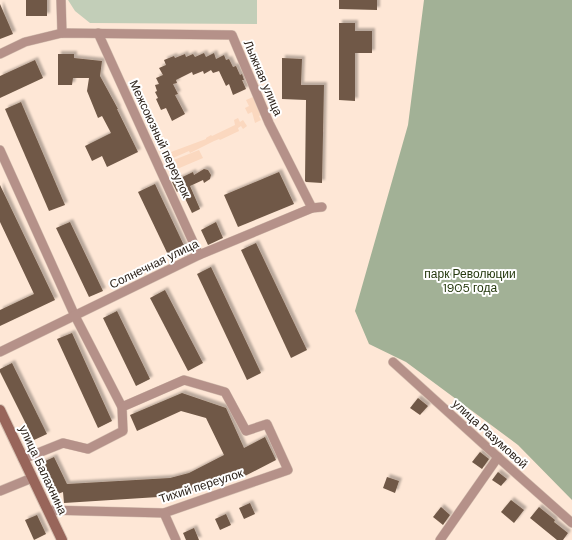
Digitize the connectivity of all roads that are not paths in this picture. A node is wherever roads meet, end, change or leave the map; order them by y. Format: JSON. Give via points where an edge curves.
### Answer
{"nodes":[{"id":1,"x":61,"y":0,"type":"edge"},
{"id":2,"x":62,"y":33,"type":"junction"},
{"id":3,"x":98,"y":33,"type":"junction"},
{"id":4,"x":0,"y":54,"type":"edge"},
{"id":5,"x":0,"y":150,"type":"edge"},
{"id":6,"x":322,"y":207,"type":"dead end"},
{"id":7,"x":312,"y":208,"type":"junction"},
{"id":8,"x":199,"y":255,"type":"junction"},
{"id":9,"x":75,"y":316,"type":"junction"},
{"id":10,"x":0,"y":352,"type":"edge"},
{"id":11,"x":393,"y":362,"type":"dead end"},
{"id":12,"x":122,"y":407,"type":"junction"},
{"id":13,"x":0,"y":410,"type":"edge"},
{"id":14,"x":498,"y":457,"type":"junction"},
{"id":15,"x":23,"y":459,"type":"junction"},
{"id":16,"x":32,"y":478,"type":"junction"},
{"id":17,"x":0,"y":491,"type":"edge"},
{"id":18,"x":48,"y":510,"type":"junction"},
{"id":19,"x":164,"y":513,"type":"junction"},
{"id":20,"x":572,"y":523,"type":"edge"},
{"id":21,"x":62,"y":540,"type":"edge"},
{"id":22,"x":176,"y":540,"type":"edge"},
{"id":23,"x":440,"y":540,"type":"edge"}],
"edges":[{"from":1,"to":2,"type":"street"},
{"from":2,"to":3,"type":"street"},
{"from":2,"to":4,"type":"street","via":[[25,42]]},
{"from":3,"to":7,"type":"street","name":"Лыжная улица","via":[[232,35],[269,123]]},
{"from":3,"to":8,"type":"street","name":"Межсоюзный переулок"},
{"from":5,"to":9,"type":"street"},
{"from":6,"to":7,"type":"street","name":"Солнечная улица"},
{"from":7,"to":8,"type":"street","name":"Солнечная улица"},
{"from":8,"to":9,"type":"street","name":"Солнечная улица"},
{"from":9,"to":10,"type":"street","name":"Солнечная улица"},
{"from":9,"to":12,"type":"street"},
{"from":11,"to":14,"type":"street","name":"улица Разумовой"},
{"from":12,"to":15,"type":"street","via":[[123,431],[88,449],[64,443]]},
{"from":12,"to":19,"type":"street","name":"Тихий переулок","via":[[184,380],[225,392],[246,431],[266,424],[288,470]]},
{"from":13,"to":15,"type":"street","name":"улица Балахнина"},
{"from":14,"to":20,"type":"street","name":"улица Разумовой"},
{"from":14,"to":23,"type":"street"},
{"from":15,"to":16,"type":"street","name":"улица Балахнина"},
{"from":16,"to":17,"type":"street"},
{"from":16,"to":18,"type":"street","name":"улица Балахнина"},
{"from":18,"to":19,"type":"street","name":"Тихий переулок"},
{"from":18,"to":21,"type":"street","name":"улица Балахнина"},
{"from":19,"to":22,"type":"street"}]}
